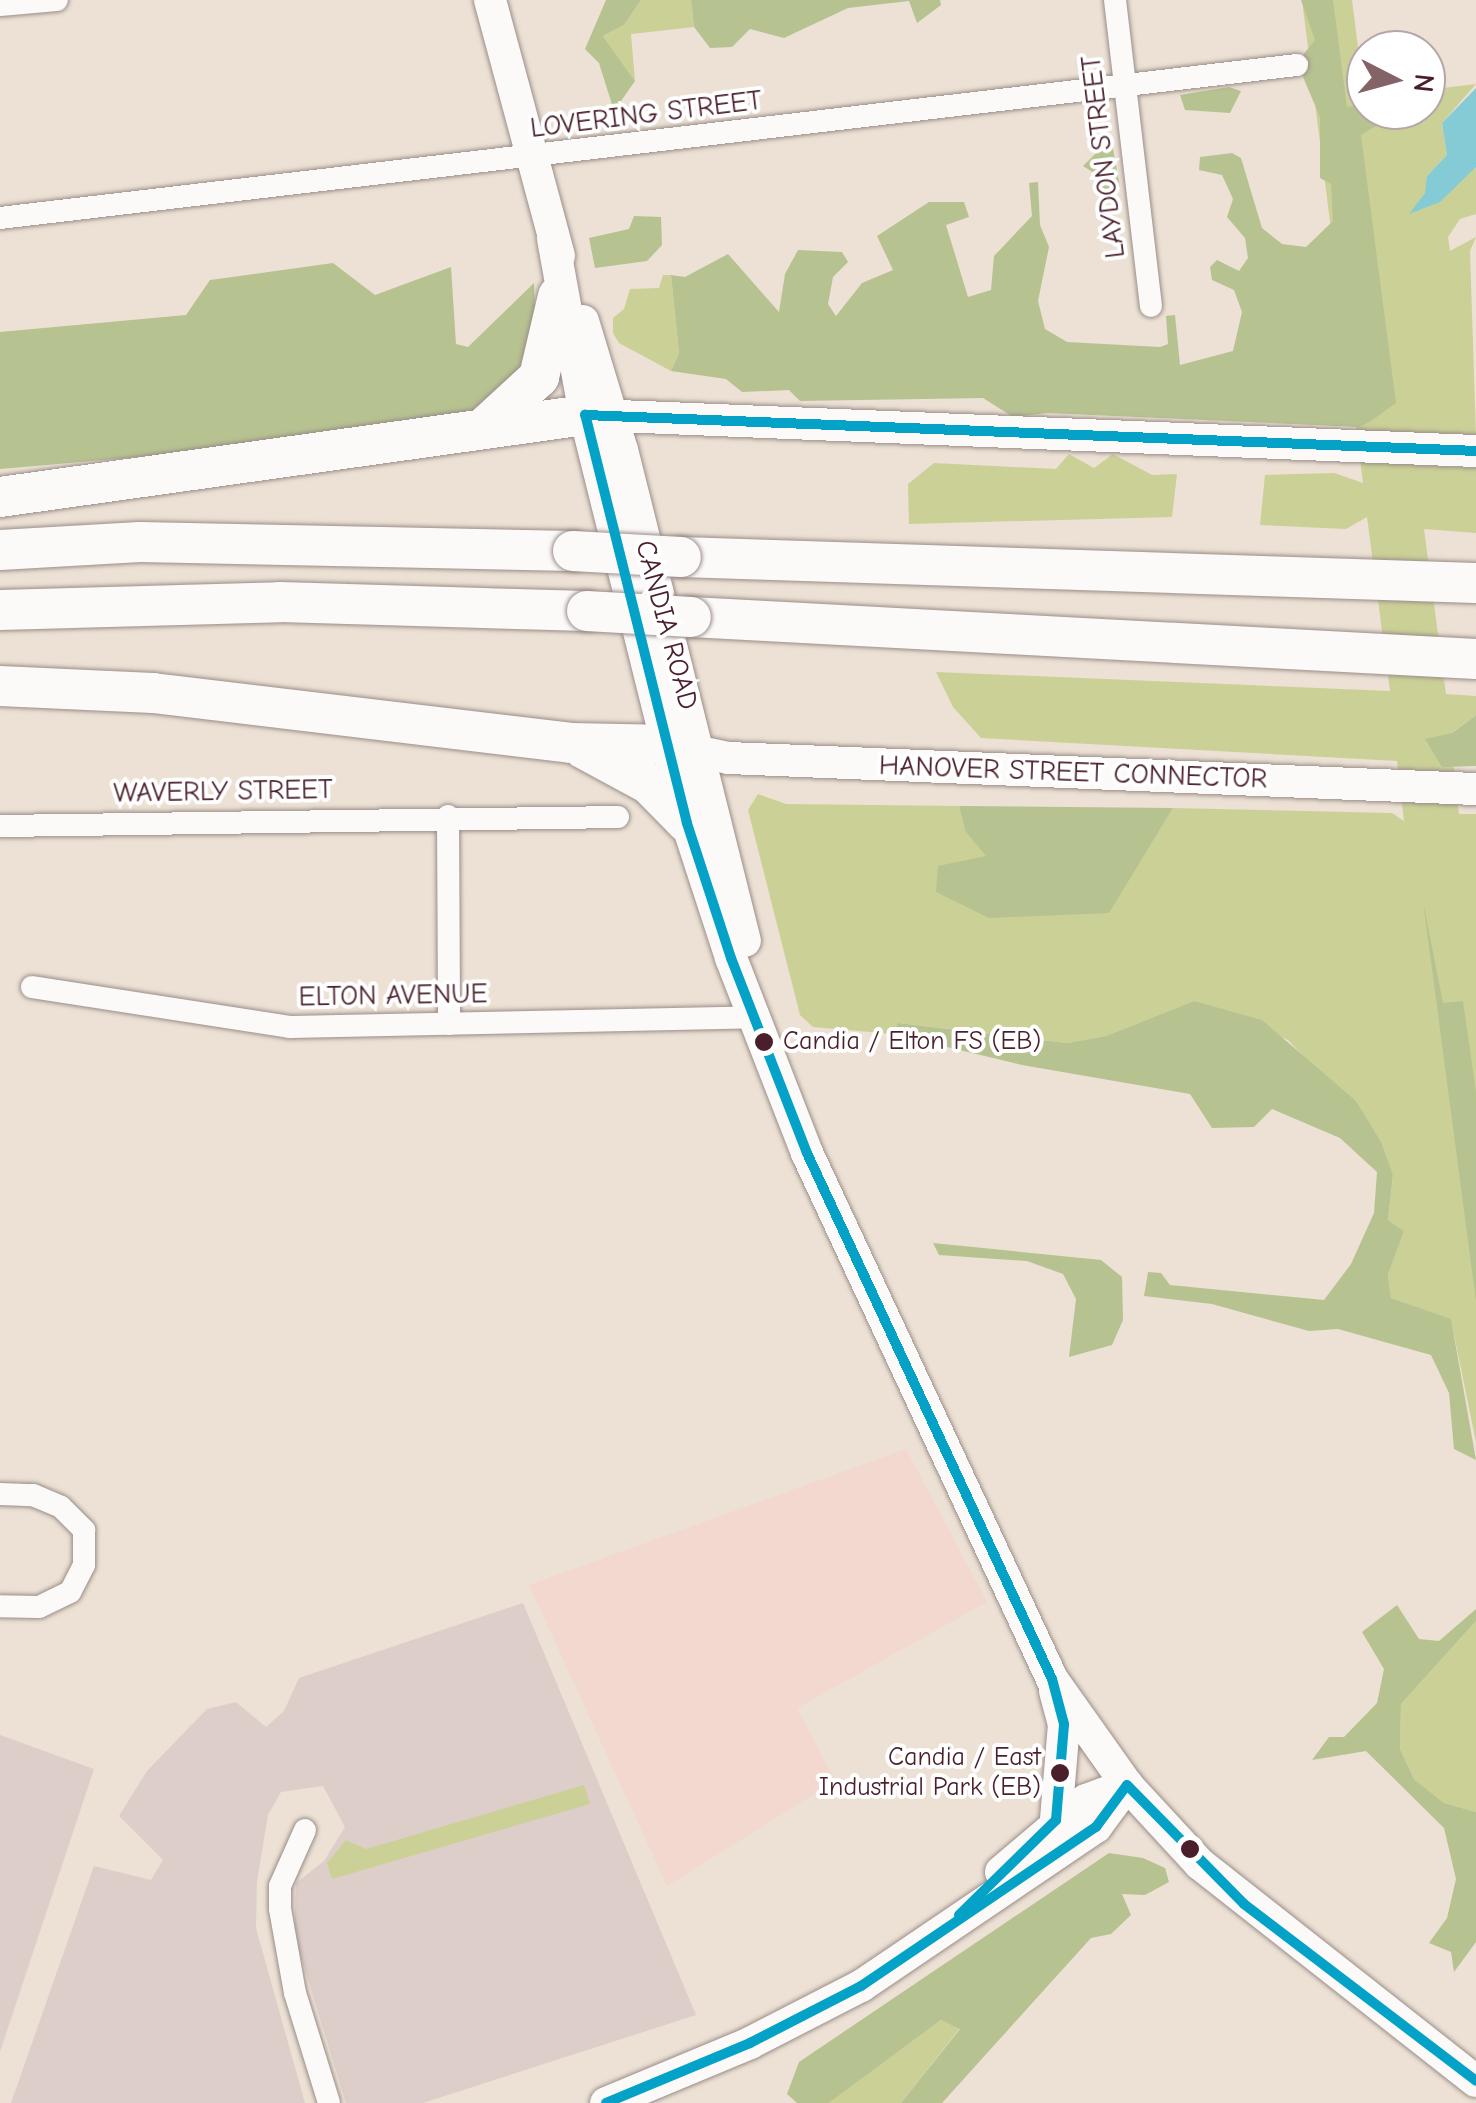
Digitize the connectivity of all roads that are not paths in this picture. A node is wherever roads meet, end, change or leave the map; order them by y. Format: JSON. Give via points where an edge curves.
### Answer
{"nodes":[{"id":1,"x":58,"y":0,"type":"edge"},
{"id":2,"x":490,"y":0,"type":"edge"},
{"id":3,"x":1114,"y":0,"type":"edge"},
{"id":4,"x":0,"y":4,"type":"edge"},
{"id":5,"x":1298,"y":65,"type":"dead end"},
{"id":6,"x":1125,"y":85,"type":"junction"},
{"id":7,"x":530,"y":158,"type":"junction"},
{"id":8,"x":0,"y":218,"type":"edge"},
{"id":9,"x":553,"y":239,"type":"junction"},
{"id":10,"x":558,"y":296,"type":"junction"},
{"id":11,"x":1151,"y":306,"type":"dead end"},
{"id":12,"x":598,"y":414,"type":"junction"},
{"id":13,"x":485,"y":427,"type":"junction"},
{"id":14,"x":1476,"y":451,"type":"edge"},
{"id":15,"x":0,"y":497,"type":"edge"},
{"id":16,"x":0,"y":550,"type":"edge"},
{"id":17,"x":1476,"y":583,"type":"edge"},
{"id":18,"x":0,"y":610,"type":"edge"},
{"id":19,"x":1476,"y":659,"type":"edge"},
{"id":20,"x":0,"y":686,"type":"edge"},
{"id":21,"x":571,"y":744,"type":"junction"},
{"id":22,"x":686,"y":749,"type":"junction"},
{"id":23,"x":1476,"y":790,"type":"edge"},
{"id":24,"x":448,"y":816,"type":"junction"},
{"id":25,"x":618,"y":817,"type":"dead end"},
{"id":26,"x":687,"y":823,"type":"junction"},
{"id":27,"x":0,"y":826,"type":"edge"},
{"id":28,"x":32,"y":987,"type":"dead end"},
{"id":29,"x":758,"y":1017,"type":"junction"},
{"id":30,"x":449,"y":1024,"type":"junction"},
{"id":31,"x":0,"y":1494,"type":"edge"},
{"id":32,"x":0,"y":1606,"type":"edge"},
{"id":33,"x":1052,"y":1679,"type":"junction"},
{"id":34,"x":1128,"y":1785,"type":"junction"},
{"id":35,"x":1056,"y":1820,"type":"junction"},
{"id":36,"x":305,"y":1830,"type":"dead end"},
{"id":37,"x":959,"y":1914,"type":"junction"},
{"id":38,"x":1476,"y":2082,"type":"edge"},
{"id":39,"x":329,"y":2103,"type":"edge"},
{"id":40,"x":606,"y":2103,"type":"edge"}],
"edges":[{"from":1,"to":4,"type":"street"},
{"from":2,"to":7,"type":"main road","name":"CANDIA ROAD"},
{"from":3,"to":6,"type":"street","name":"LAYDON STREET"},
{"from":5,"to":6,"type":"street","name":"LOVERING STREET"},
{"from":6,"to":7,"type":"street","name":"LOVERING STREET"},
{"from":6,"to":11,"type":"street","name":"LAYDON STREET"},
{"from":7,"to":8,"type":"street","name":"LOVERING STREET"},
{"from":7,"to":9,"type":"main road","name":"CANDIA ROAD"},
{"from":9,"to":10,"type":"main road","name":"CANDIA ROAD"},
{"from":9,"to":12,"type":"main road","name":"CANDIA ROAD"},
{"from":10,"to":12,"type":"main road","name":"CANDIA ROAD"},
{"from":10,"to":13,"type":"highway","via":[[539,378]]},
{"from":12,"to":13,"type":"highway"},
{"from":12,"to":14,"type":"main road"},
{"from":12,"to":22,"type":"main road","name":"CANDIA ROAD"},
{"from":13,"to":15,"type":"highway"},
{"from":16,"to":17,"type":"highway","bridge":true,"via":[[140,542],[573,551]]},
{"from":18,"to":19,"type":"highway","bridge":true,"via":[[280,602],[587,611]]},
{"from":20,"to":21,"type":"highway","via":[[153,693]]},
{"from":21,"to":22,"type":"highway"},
{"from":21,"to":26,"type":"highway","via":[[649,784]]},
{"from":22,"to":23,"type":"main road","name":"HANOVER STREET CONNECTOR"},
{"from":22,"to":26,"type":"main road","name":"CANDIA ROAD"},
{"from":22,"to":29,"type":"main road","name":"CANDIA ROAD"},
{"from":24,"to":25,"type":"street","name":"WAVERLY STREET"},
{"from":24,"to":27,"type":"street","name":"WAVERLY STREET"},
{"from":24,"to":30,"type":"street"},
{"from":26,"to":29,"type":"main road","name":"CANDIA ROAD"},
{"from":28,"to":30,"type":"street","name":"ELTON AVENUE","via":[[290,1028]]},
{"from":29,"to":30,"type":"street","name":"ELTON AVENUE"},
{"from":29,"to":33,"type":"main road","name":"CANDIA ROAD","via":[[807,1152]]},
{"from":31,"to":32,"type":"street","via":[[62,1506],[84,1530],[84,1565],[70,1592],[40,1607]]},
{"from":33,"to":34,"type":"main road","name":"CANDIA ROAD"},
{"from":33,"to":35,"type":"main road","via":[[1064,1724]]},
{"from":34,"to":35,"type":"main road","via":[[1100,1792]]},
{"from":34,"to":37,"type":"main road","via":[[1096,1827]]},
{"from":34,"to":38,"type":"main road","name":"CANDIA ROAD","via":[[1244,1904]]},
{"from":35,"to":37,"type":"main road"},
{"from":36,"to":39,"type":"street","via":[[280,1886],[280,1909],[296,1994]]},
{"from":37,"to":40,"type":"main road","via":[[822,2009]]}]}
